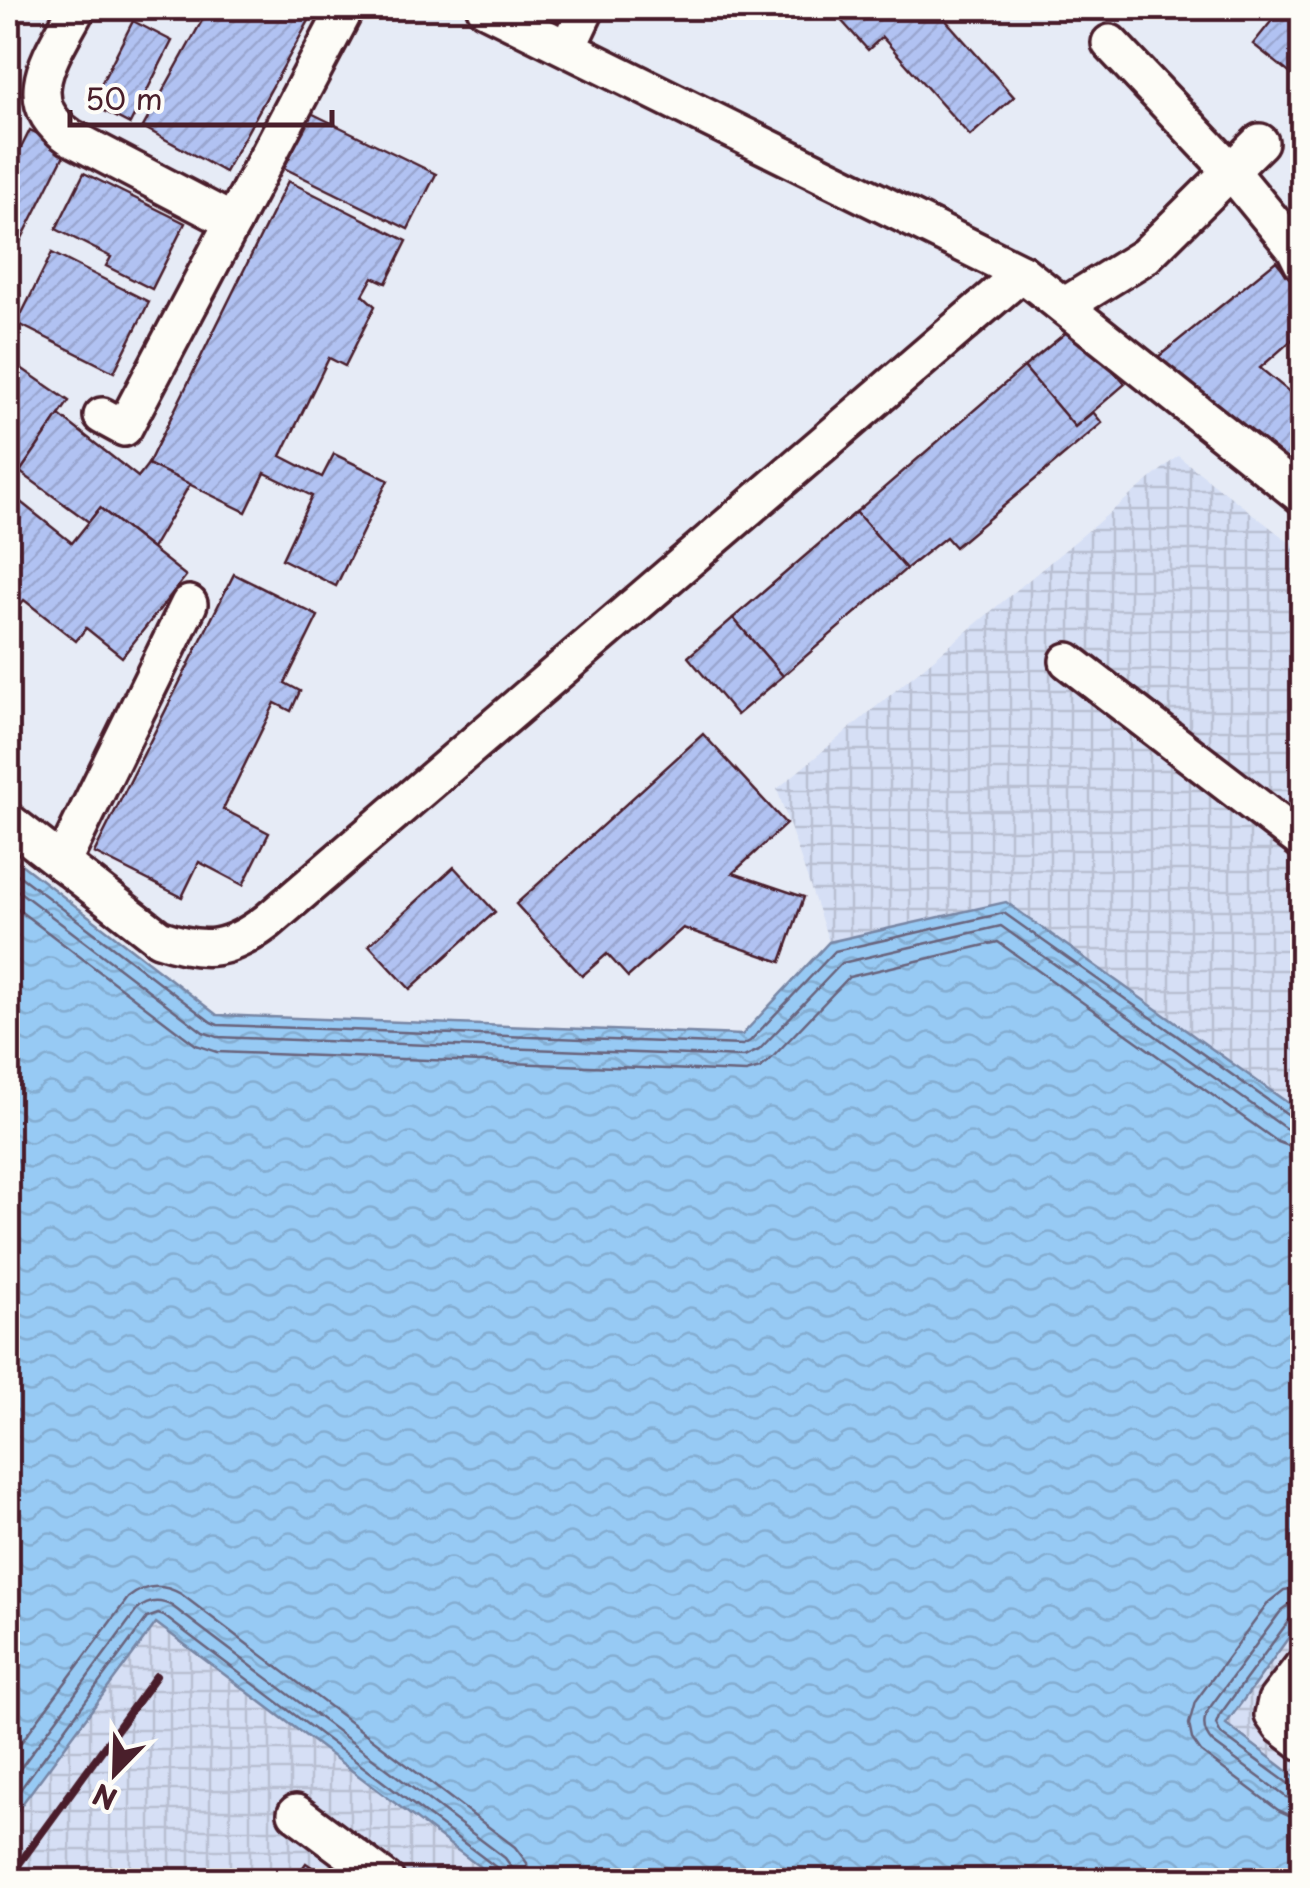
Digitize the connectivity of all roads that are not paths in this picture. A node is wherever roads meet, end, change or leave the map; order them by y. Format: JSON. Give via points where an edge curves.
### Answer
{"nodes":[{"id":1,"x":77,"y":8,"type":"edge"},
{"id":2,"x":346,"y":8,"type":"edge"},
{"id":3,"x":485,"y":8,"type":"edge"},
{"id":4,"x":583,"y":8,"type":"edge"},
{"id":5,"x":1110,"y":43,"type":"dead end"},
{"id":6,"x":568,"y":47,"type":"junction"},
{"id":7,"x":1260,"y":142,"type":"dead end"},
{"id":8,"x":1231,"y":171,"type":"junction"},
{"id":9,"x":233,"y":222,"type":"junction"},
{"id":10,"x":1302,"y":263,"type":"edge"},
{"id":11,"x":1022,"y":273,"type":"junction"},
{"id":12,"x":1064,"y":306,"type":"junction"},
{"id":13,"x":102,"y":416,"type":"dead end"},
{"id":14,"x":1302,"y":496,"type":"edge"},
{"id":15,"x":189,"y":604,"type":"dead end"},
{"id":16,"x":1068,"y":661,"type":"dead end"},
{"id":17,"x":8,"y":821,"type":"edge"},
{"id":18,"x":1302,"y":841,"type":"edge"},
{"id":19,"x":62,"y":863,"type":"junction"},
{"id":20,"x":1302,"y":1667,"type":"edge"},
{"id":21,"x":1302,"y":1742,"type":"edge"},
{"id":22,"x":296,"y":1813,"type":"dead end"},
{"id":23,"x":386,"y":1880,"type":"edge"}],
"edges":[{"from":1,"to":9,"type":"lane","via":[[45,70],[47,116],[70,137]]},
{"from":2,"to":9,"type":"lane"},
{"from":3,"to":6,"type":"lane"},
{"from":4,"to":6,"type":"lane"},
{"from":5,"to":8,"type":"lane"},
{"from":6,"to":11,"type":"lane"},
{"from":7,"to":8,"type":"lane"},
{"from":8,"to":10,"type":"lane"},
{"from":8,"to":12,"type":"lane","via":[[1146,256]]},
{"from":9,"to":13,"type":"lane","via":[[124,428]]},
{"from":11,"to":12,"type":"lane"},
{"from":11,"to":19,"type":"lane","via":[[244,939],[187,948],[159,938]]},
{"from":12,"to":14,"type":"lane"},
{"from":15,"to":19,"type":"lane"},
{"from":16,"to":18,"type":"lane"},
{"from":17,"to":19,"type":"lane"},
{"from":20,"to":21,"type":"lane","via":[[1273,1715]]},
{"from":22,"to":23,"type":"lane"}]}
